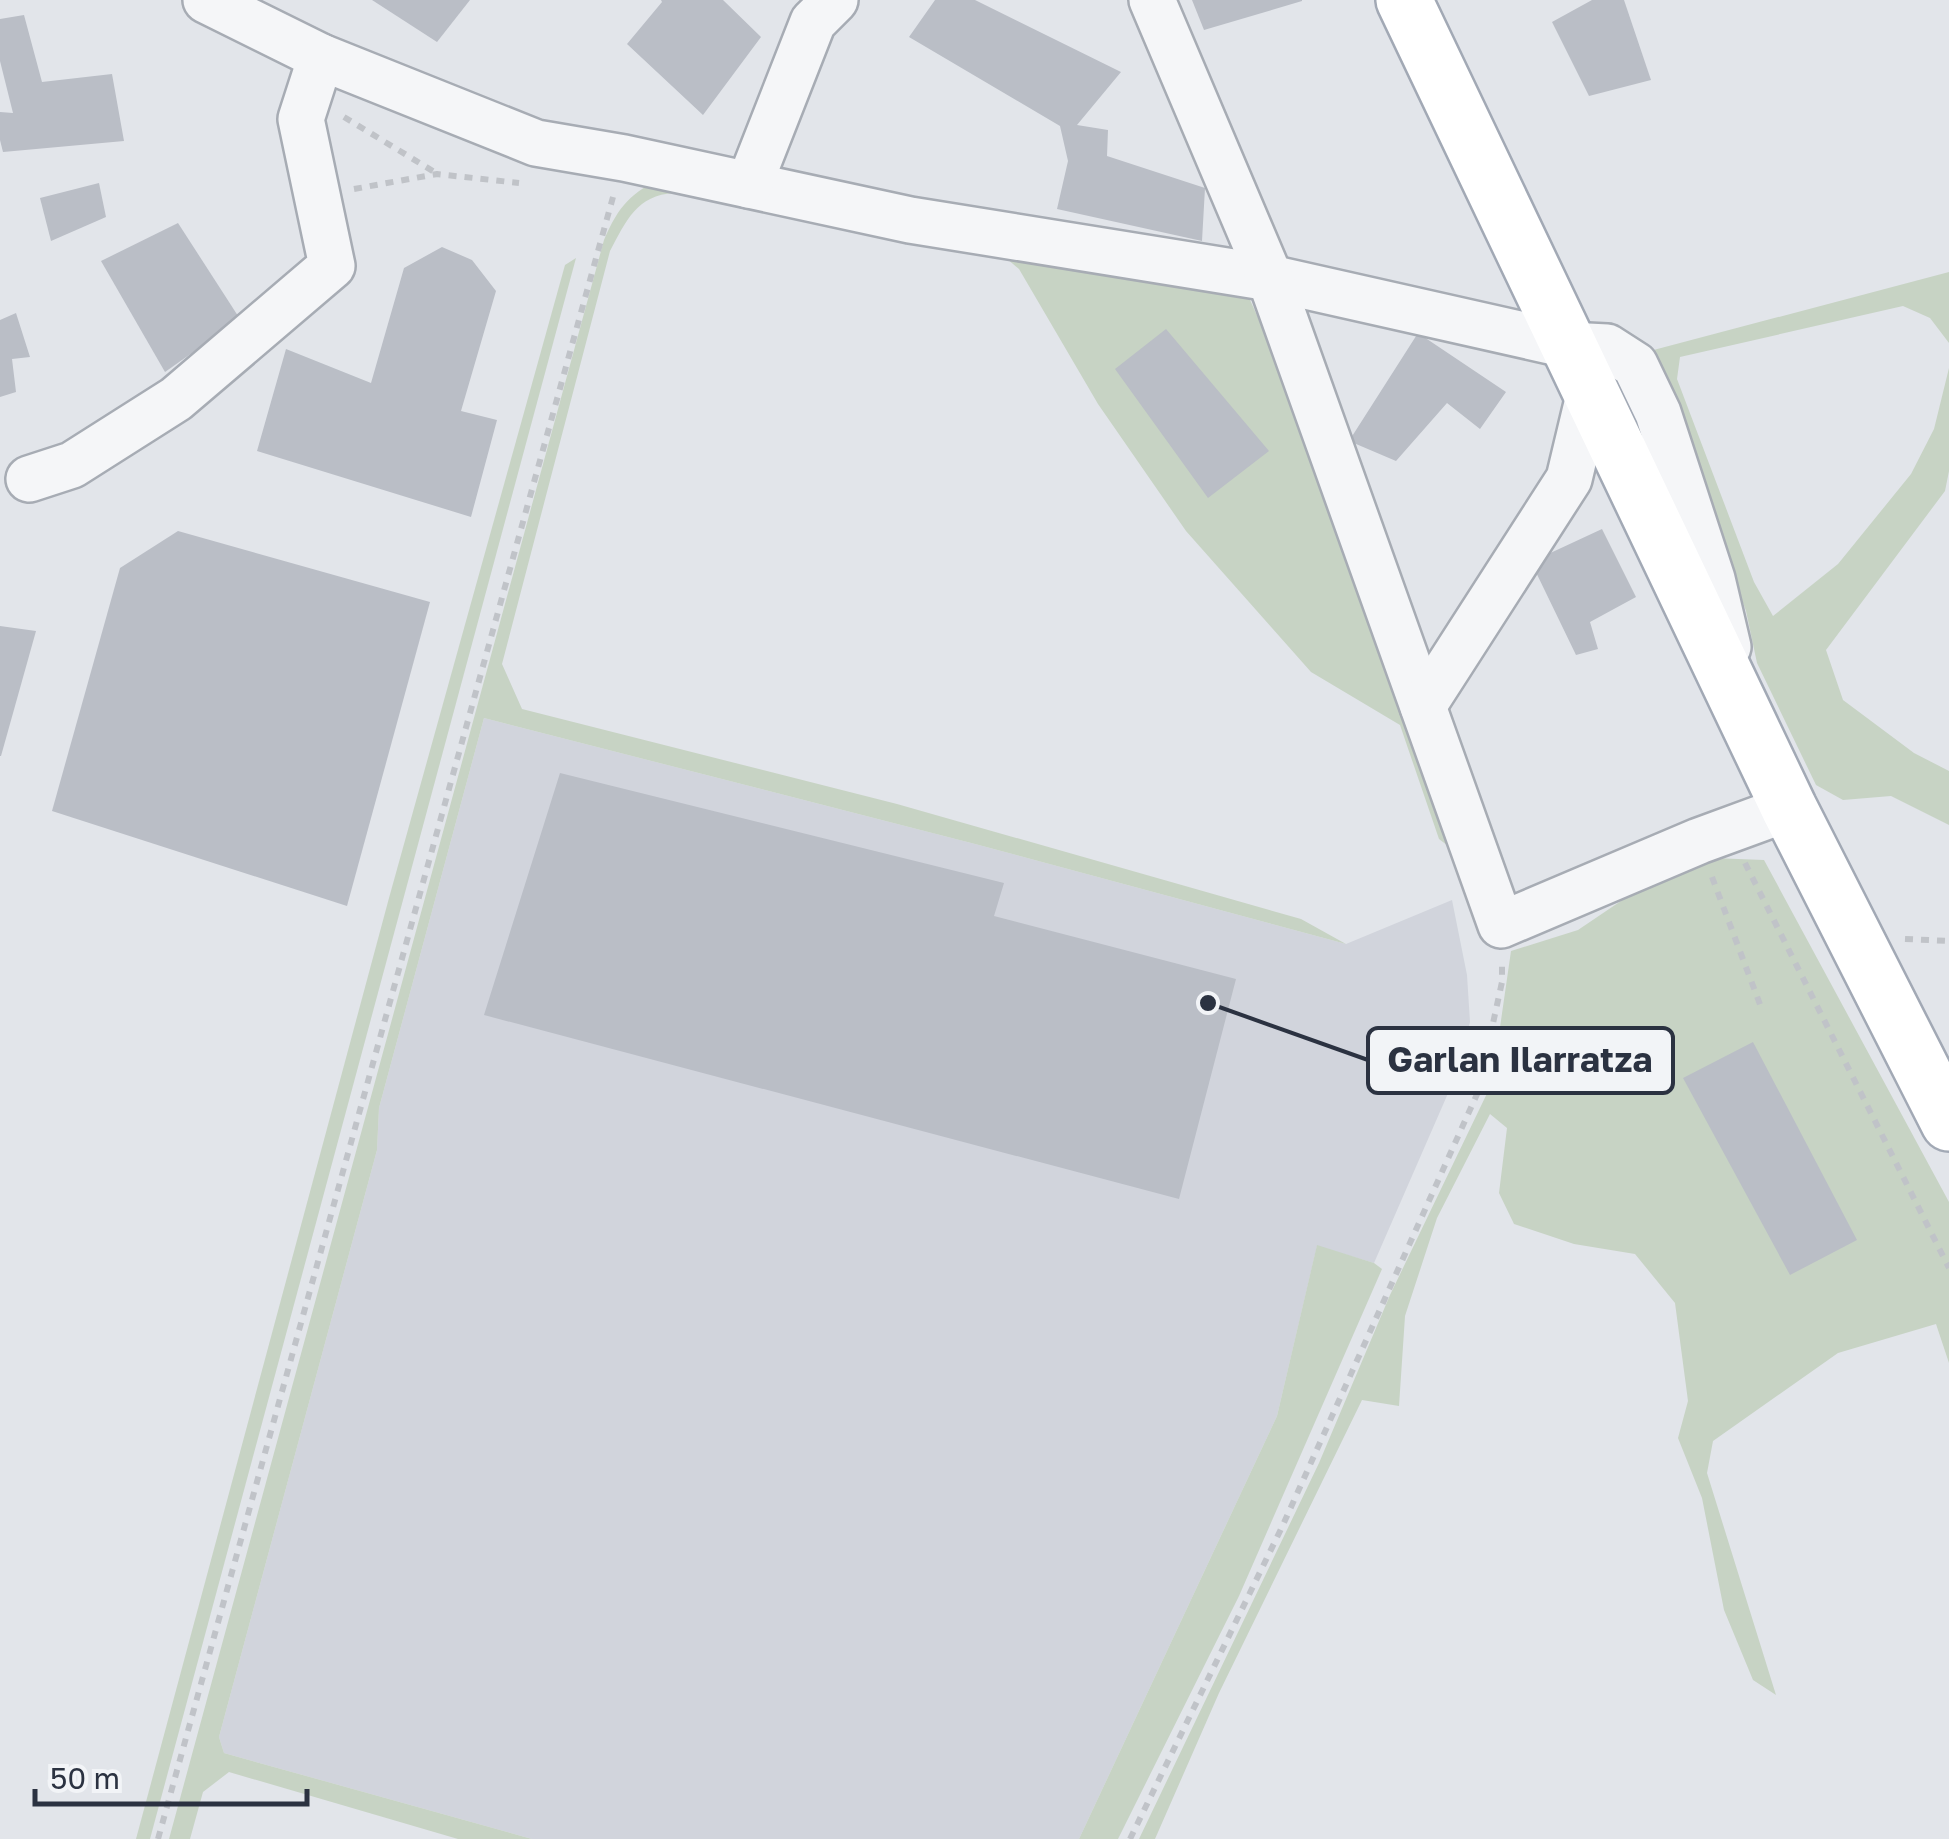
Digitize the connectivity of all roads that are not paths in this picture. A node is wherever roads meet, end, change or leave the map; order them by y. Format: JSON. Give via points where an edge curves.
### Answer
{"nodes":[{"id":1,"x":835,"y":0,"type":"edge"},
{"id":2,"x":1152,"y":0,"type":"edge"},
{"id":3,"x":1404,"y":0,"type":"edge"},
{"id":4,"x":232,"y":6,"type":"edge"},
{"id":5,"x":315,"y":76,"type":"junction"},
{"id":6,"x":749,"y":185,"type":"junction"},
{"id":7,"x":1270,"y":278,"type":"junction"},
{"id":8,"x":1580,"y":366,"type":"junction"},
{"id":9,"x":29,"y":478,"type":"dead end"},
{"id":10,"x":1422,"y":706,"type":"junction"},
{"id":11,"x":1789,"y":808,"type":"junction"},
{"id":12,"x":1949,"y":1123,"type":"edge"}],
"edges":[{"from":1,"to":6,"type":"street","via":[[813,22]]},
{"from":2,"to":7,"type":"street"},
{"from":3,"to":8,"type":"main road"},
{"from":4,"to":5,"type":"street"},
{"from":5,"to":6,"type":"street","via":[[536,142]]},
{"from":5,"to":9,"type":"street","via":[[301,119],[332,266],[176,399],[72,465]]},
{"from":6,"to":7,"type":"street","via":[[910,220]]},
{"from":7,"to":8,"type":"street"},
{"from":7,"to":10,"type":"street"},
{"from":8,"to":10,"type":"street","via":[[1569,479]]},
{"from":8,"to":11,"type":"main road"},
{"from":10,"to":11,"type":"street","via":[[1501,925]]},
{"from":11,"to":12,"type":"main road"}]}
